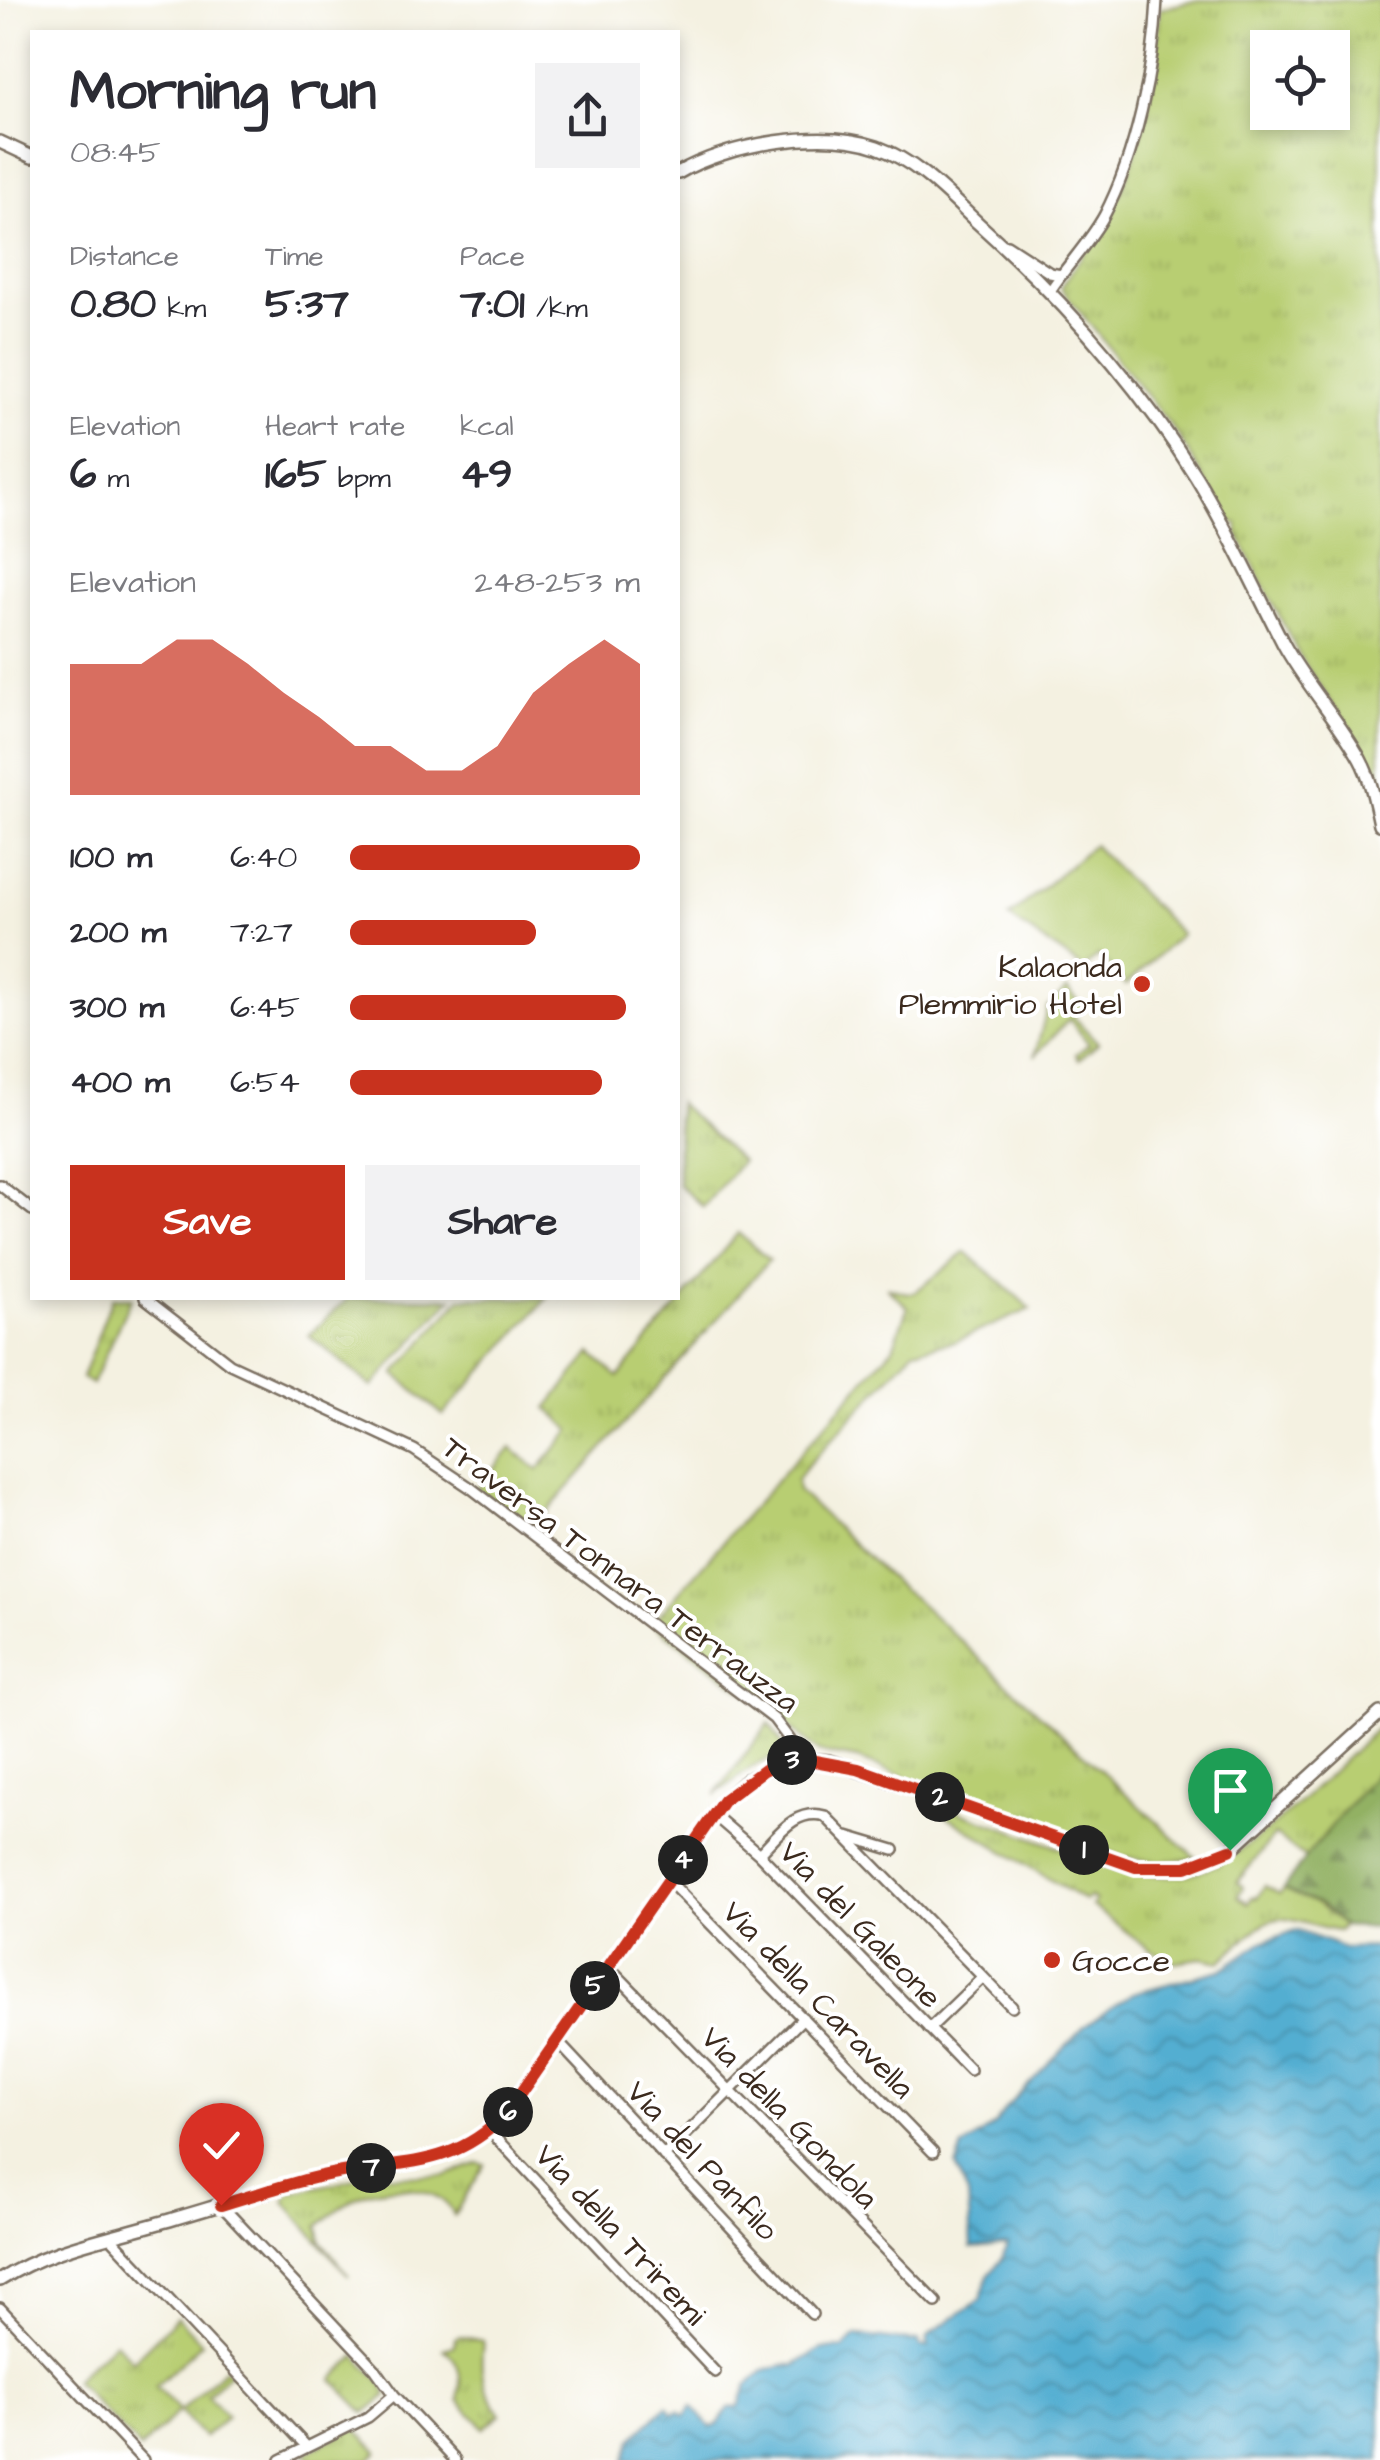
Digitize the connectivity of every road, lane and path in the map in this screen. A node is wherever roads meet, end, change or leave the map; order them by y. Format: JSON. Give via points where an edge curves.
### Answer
{"nodes":[{"id":1,"x":1156,"y":0,"type":"edge"},
{"id":2,"x":0,"y":142,"type":"edge"},
{"id":3,"x":30,"y":155,"type":"edge"},
{"id":4,"x":680,"y":172,"type":"edge"},
{"id":5,"x":992,"y":235,"type":"junction"},
{"id":6,"x":1061,"y":276,"type":"junction"},
{"id":7,"x":1050,"y":291,"type":"junction"},
{"id":8,"x":1380,"y":824,"type":"edge"},
{"id":9,"x":0,"y":1184,"type":"edge"},
{"id":10,"x":30,"y":1208,"type":"edge"},
{"id":11,"x":148,"y":1300,"type":"edge"},
{"id":12,"x":1380,"y":1713,"type":"edge"},
{"id":13,"x":804,"y":1759,"type":"junction"},
{"id":14,"x":714,"y":1815,"type":"junction"},
{"id":15,"x":845,"y":1836,"type":"junction"},
{"id":16,"x":894,"y":1850,"type":"dead end"},
{"id":17,"x":758,"y":1854,"type":"junction"},
{"id":18,"x":668,"y":1881,"type":"junction"},
{"id":19,"x":608,"y":1967,"type":"junction"},
{"id":20,"x":983,"y":1977,"type":"junction"},
{"id":21,"x":1012,"y":2007,"type":"dead end"},
{"id":22,"x":803,"y":2018,"type":"junction"},
{"id":23,"x":928,"y":2029,"type":"junction"},
{"id":24,"x":557,"y":2041,"type":"junction"},
{"id":25,"x":970,"y":2070,"type":"dead end"},
{"id":26,"x":730,"y":2091,"type":"junction"},
{"id":27,"x":490,"y":2131,"type":"junction"},
{"id":28,"x":933,"y":2152,"type":"dead end"},
{"id":29,"x":664,"y":2156,"type":"junction"},
{"id":30,"x":221,"y":2205,"type":"junction"},
{"id":31,"x":110,"y":2238,"type":"junction"},
{"id":32,"x":0,"y":2280,"type":"edge"},
{"id":33,"x":936,"y":2302,"type":"dead end"},
{"id":34,"x":0,"y":2308,"type":"edge"},
{"id":35,"x":812,"y":2314,"type":"dead end"},
{"id":36,"x":715,"y":2372,"type":"dead end"},
{"id":37,"x":394,"y":2396,"type":"junction"},
{"id":38,"x":304,"y":2453,"type":"edge"},
{"id":39,"x":143,"y":2460,"type":"edge"},
{"id":40,"x":281,"y":2460,"type":"edge"},
{"id":41,"x":455,"y":2460,"type":"edge"}],
"edges":[{"from":1,"to":6,"type":"street","via":[[1152,53],[1123,174],[1103,217]]},
{"from":2,"to":3,"type":"street"},
{"from":4,"to":5,"type":"street","via":[[722,154],[776,143],[852,141],[925,173]]},
{"from":5,"to":6,"type":"street"},
{"from":5,"to":7,"type":"street"},
{"from":6,"to":7,"type":"street"},
{"from":7,"to":8,"type":"street","via":[[1196,477],[1286,649],[1360,758]]},
{"from":9,"to":10,"type":"street"},
{"from":11,"to":13,"type":"street","name":"Traversa Tonnara Terrauzza","via":[[230,1364],[414,1450],[471,1488],[774,1719]]},
{"from":12,"to":13,"type":"street","name":"Traversa Tonnara Terrauzza","via":[[1230,1850],[1174,1870],[1126,1864],[874,1774]]},
{"from":13,"to":14,"type":"street","via":[[747,1780]]},
{"from":14,"to":17,"type":"street","name":"Via del Galeone"},
{"from":14,"to":18,"type":"street"},
{"from":15,"to":16,"type":"street"},
{"from":15,"to":17,"type":"street","via":[[824,1816],[806,1814]]},
{"from":15,"to":20,"type":"street"},
{"from":17,"to":23,"type":"street","name":"Via del Galeone"},
{"from":18,"to":19,"type":"street"},
{"from":18,"to":22,"type":"street","name":"Via della Caravella"},
{"from":19,"to":24,"type":"street"},
{"from":19,"to":26,"type":"street","name":"Via della Gondola"},
{"from":20,"to":21,"type":"street"},
{"from":20,"to":23,"type":"street"},
{"from":22,"to":26,"type":"street"},
{"from":22,"to":28,"type":"street","name":"Via della Caravella"},
{"from":23,"to":25,"type":"street","name":"Via del Galeone"},
{"from":24,"to":27,"type":"street"},
{"from":24,"to":29,"type":"street","name":"Via del Panfilo"},
{"from":26,"to":29,"type":"street"},
{"from":26,"to":33,"type":"street","name":"Via della Gondola"},
{"from":27,"to":30,"type":"street","via":[[428,2162],[341,2172]]},
{"from":27,"to":36,"type":"street","name":"Via della Triremi"},
{"from":29,"to":35,"type":"street","name":"Via del Panfilo"},
{"from":30,"to":31,"type":"street"},
{"from":30,"to":37,"type":"street"},
{"from":31,"to":32,"type":"street","via":[[44,2257]]},
{"from":31,"to":38,"type":"street"},
{"from":34,"to":39,"type":"street"},
{"from":37,"to":38,"type":"street"},
{"from":37,"to":41,"type":"street"},
{"from":38,"to":40,"type":"street"}]}
